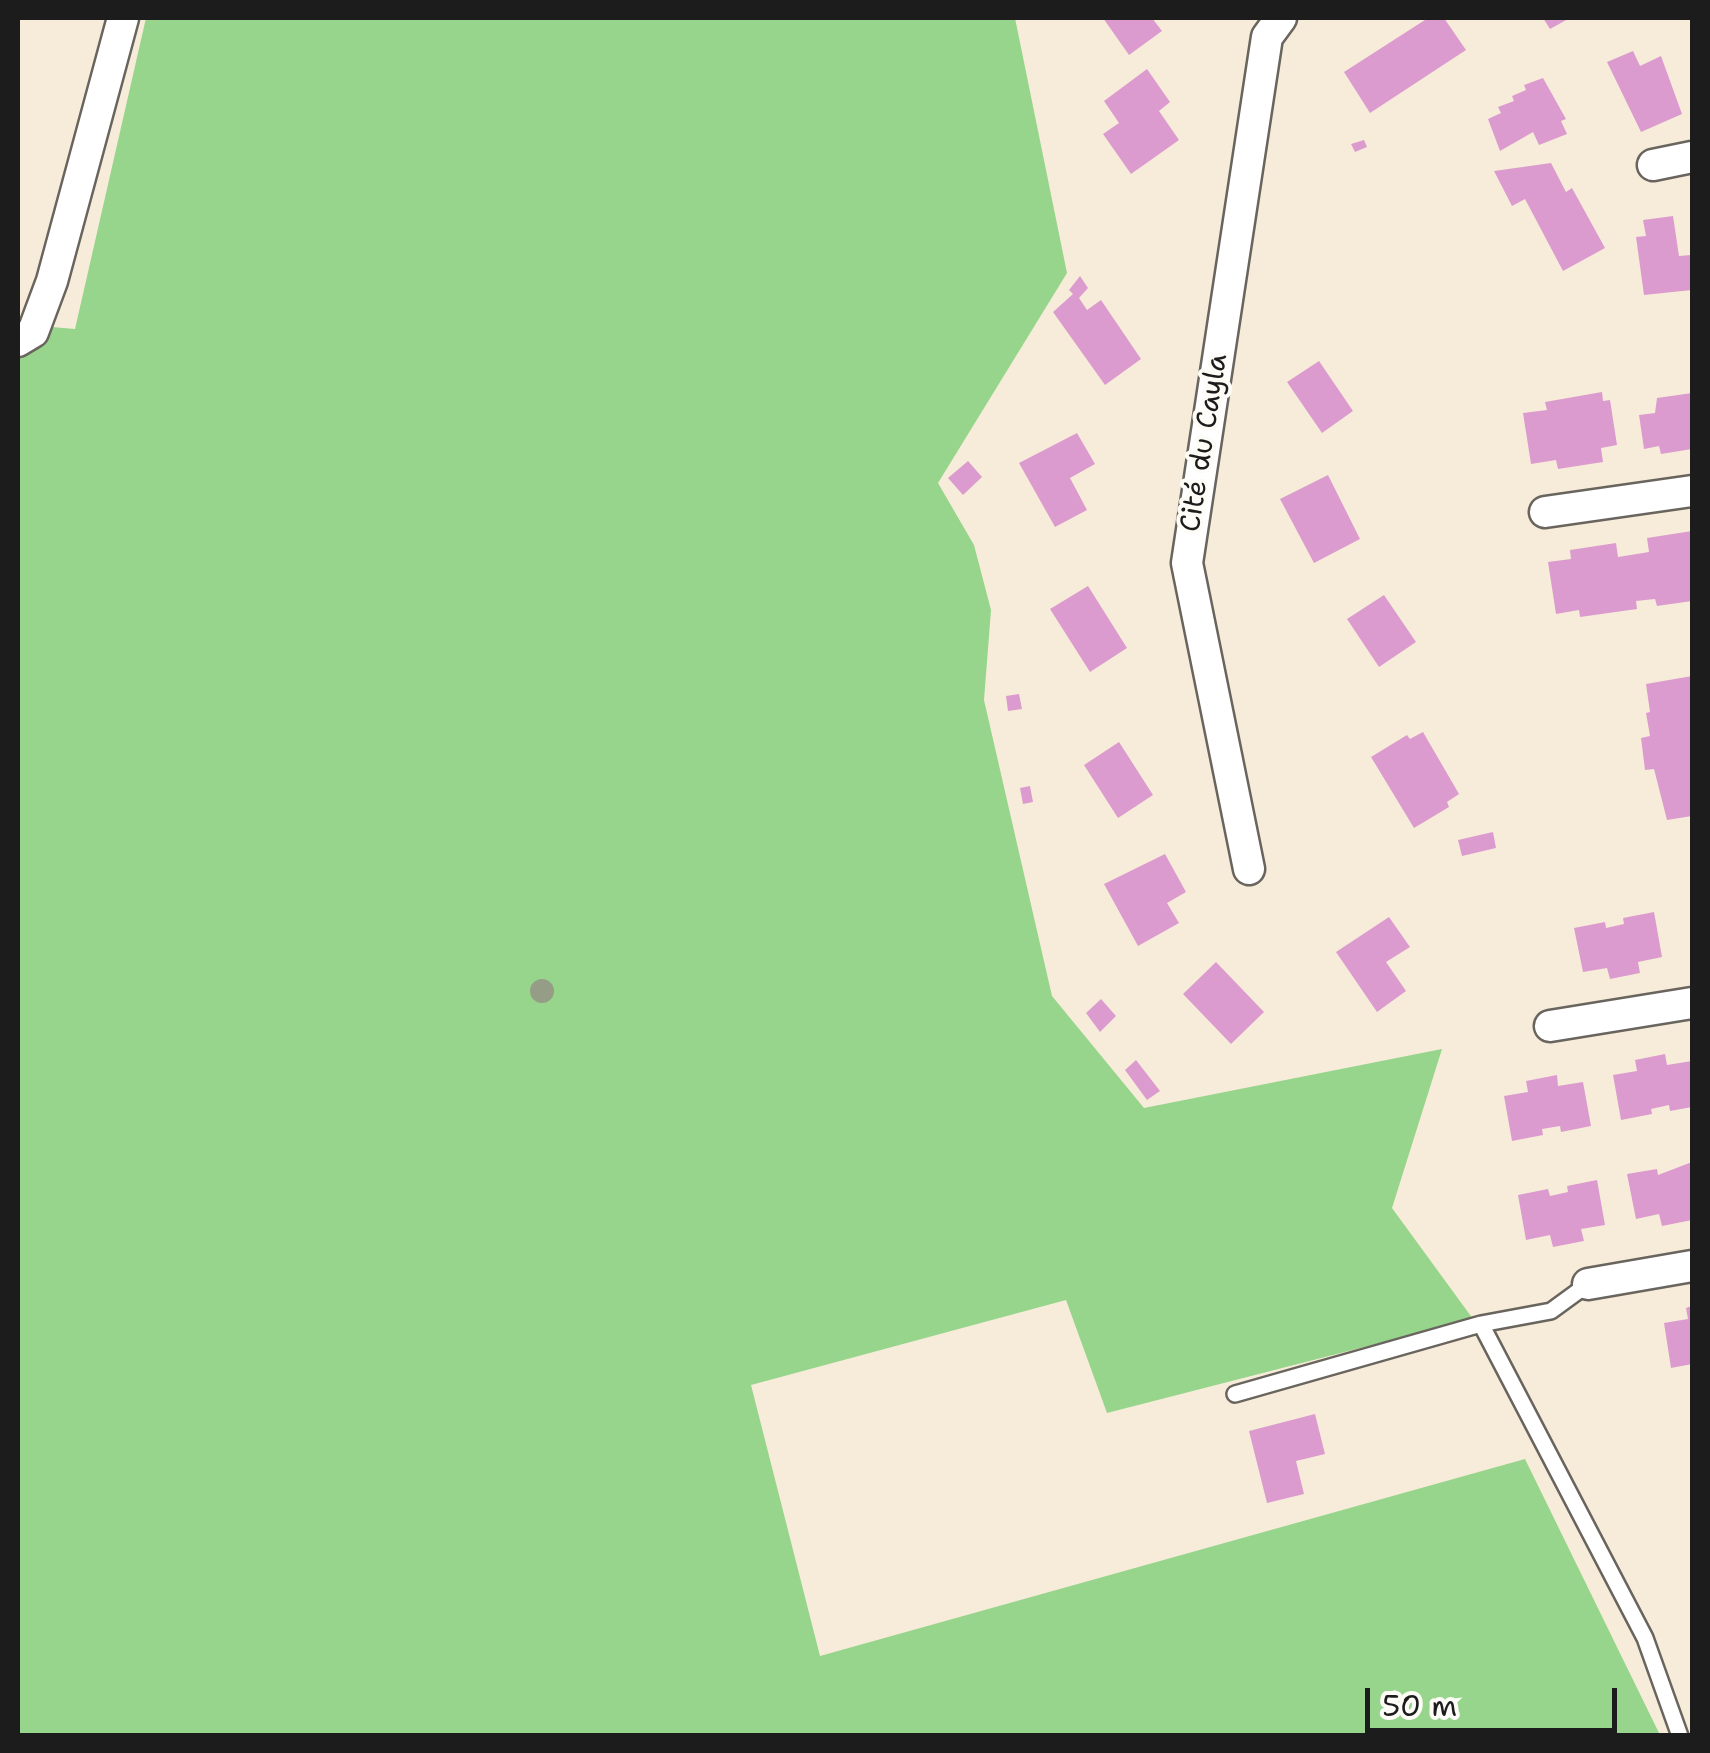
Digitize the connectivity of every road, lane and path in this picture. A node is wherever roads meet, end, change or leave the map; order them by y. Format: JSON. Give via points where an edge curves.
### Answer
{"nodes":[{"id":1,"x":123,"y":18,"type":"edge"},
{"id":2,"x":1267,"y":24,"type":"edge"},
{"id":3,"x":1692,"y":157,"type":"edge"},
{"id":4,"x":1653,"y":164,"type":"dead end"},
{"id":5,"x":20,"y":341,"type":"edge"},
{"id":6,"x":1692,"y":491,"type":"edge"},
{"id":7,"x":1545,"y":512,"type":"dead end"},
{"id":8,"x":1249,"y":870,"type":"dead end"},
{"id":9,"x":1692,"y":1002,"type":"edge"},
{"id":10,"x":1550,"y":1026,"type":"dead end"},
{"id":11,"x":1692,"y":1266,"type":"edge"},
{"id":12,"x":1588,"y":1284,"type":"joint"},
{"id":13,"x":1481,"y":1324,"type":"junction"},
{"id":14,"x":1235,"y":1394,"type":"dead end"},
{"id":15,"x":1680,"y":1736,"type":"edge"}],
"edges":[{"from":1,"to":5,"type":"street","via":[[52,282],[34,332]]},
{"from":2,"to":8,"type":"street","name":"Cité du Cayla","via":[[1186,563]]},
{"from":3,"to":4,"type":"street"},
{"from":6,"to":7,"type":"street"},
{"from":9,"to":10,"type":"street"},
{"from":11,"to":12,"type":"street"},
{"from":12,"to":13,"type":"lane","via":[[1551,1312]]},
{"from":13,"to":14,"type":"lane"},
{"from":13,"to":15,"type":"lane","via":[[1645,1638]]}]}
